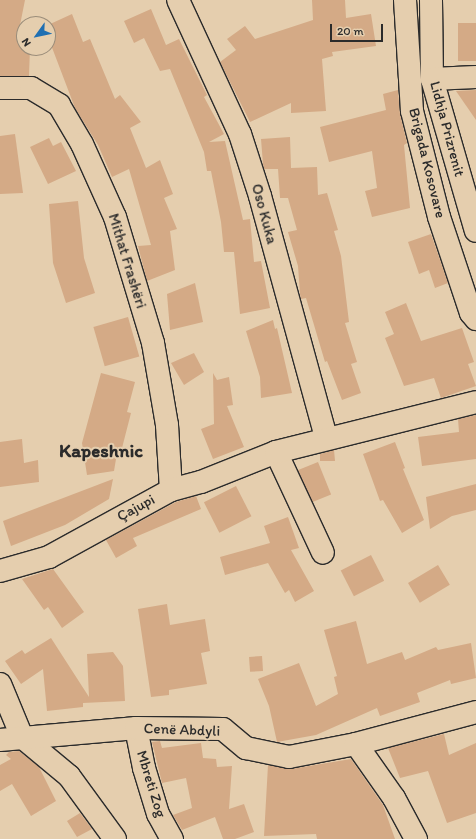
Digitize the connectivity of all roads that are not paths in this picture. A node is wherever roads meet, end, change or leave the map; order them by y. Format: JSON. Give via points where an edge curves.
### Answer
{"nodes":[{"id":1,"x":178,"y":0,"type":"edge"},
{"id":2,"x":406,"y":0,"type":"edge"},
{"id":3,"x":431,"y":0,"type":"edge"},
{"id":4,"x":476,"y":77,"type":"edge"},
{"id":5,"x":432,"y":79,"type":"junction"},
{"id":6,"x":0,"y":88,"type":"edge"},
{"id":7,"x":476,"y":231,"type":"edge"},
{"id":8,"x":476,"y":320,"type":"edge"},
{"id":9,"x":476,"y":402,"type":"edge"},
{"id":10,"x":326,"y":438,"type":"junction"},
{"id":11,"x":276,"y":452,"type":"junction"},
{"id":12,"x":171,"y":490,"type":"junction"},
{"id":13,"x":323,"y":553,"type":"dead end"},
{"id":14,"x":0,"y":571,"type":"edge"},
{"id":15,"x":0,"y":684,"type":"edge"},
{"id":16,"x":476,"y":712,"type":"edge"},
{"id":17,"x":136,"y":728,"type":"junction"},
{"id":18,"x":22,"y":737,"type":"junction"},
{"id":19,"x":0,"y":740,"type":"edge"},
{"id":20,"x":356,"y":744,"type":"junction"},
{"id":21,"x":115,"y":839,"type":"edge"},
{"id":22,"x":172,"y":839,"type":"edge"},
{"id":23,"x":416,"y":839,"type":"edge"}],
"edges":[{"from":1,"to":10,"type":"street","name":"Oso Kuka","via":[[240,134],[260,196]]},
{"from":2,"to":8,"type":"street","name":"Brigada Kosovare","via":[[412,111],[439,216],[471,313]]},
{"from":3,"to":5,"type":"street","name":"Lidhja Prizrenit"},
{"from":4,"to":5,"type":"street"},
{"from":5,"to":7,"type":"street","name":"Lidhja Prizrenit"},
{"from":6,"to":12,"type":"street","name":"Mithat Frashëri","via":[[31,88],[59,105],[82,144],[115,217],[153,343],[167,424]]},
{"from":9,"to":10,"type":"street","name":"Çajupi"},
{"from":10,"to":11,"type":"street","name":"Çajupi"},
{"from":11,"to":12,"type":"street","name":"Çajupi","via":[[201,482]]},
{"from":11,"to":13,"type":"street"},
{"from":12,"to":14,"type":"street","name":"Çajupi","via":[[49,557]]},
{"from":15,"to":18,"type":"street"},
{"from":16,"to":20,"type":"street","name":"Cenë Abdyli"},
{"from":17,"to":18,"type":"street","name":"Cenë Abdyli"},
{"from":17,"to":20,"type":"street","name":"Cenë Abdyli","via":[[223,729],[246,748],[289,757]]},
{"from":17,"to":22,"type":"street","name":"Mbreti Zog","via":[[144,768],[158,814]]},
{"from":18,"to":19,"type":"street","name":"Cenë Abdyli"},
{"from":18,"to":21,"type":"street","via":[[69,776]]},
{"from":20,"to":23,"type":"street","via":[[394,798]]}]}
